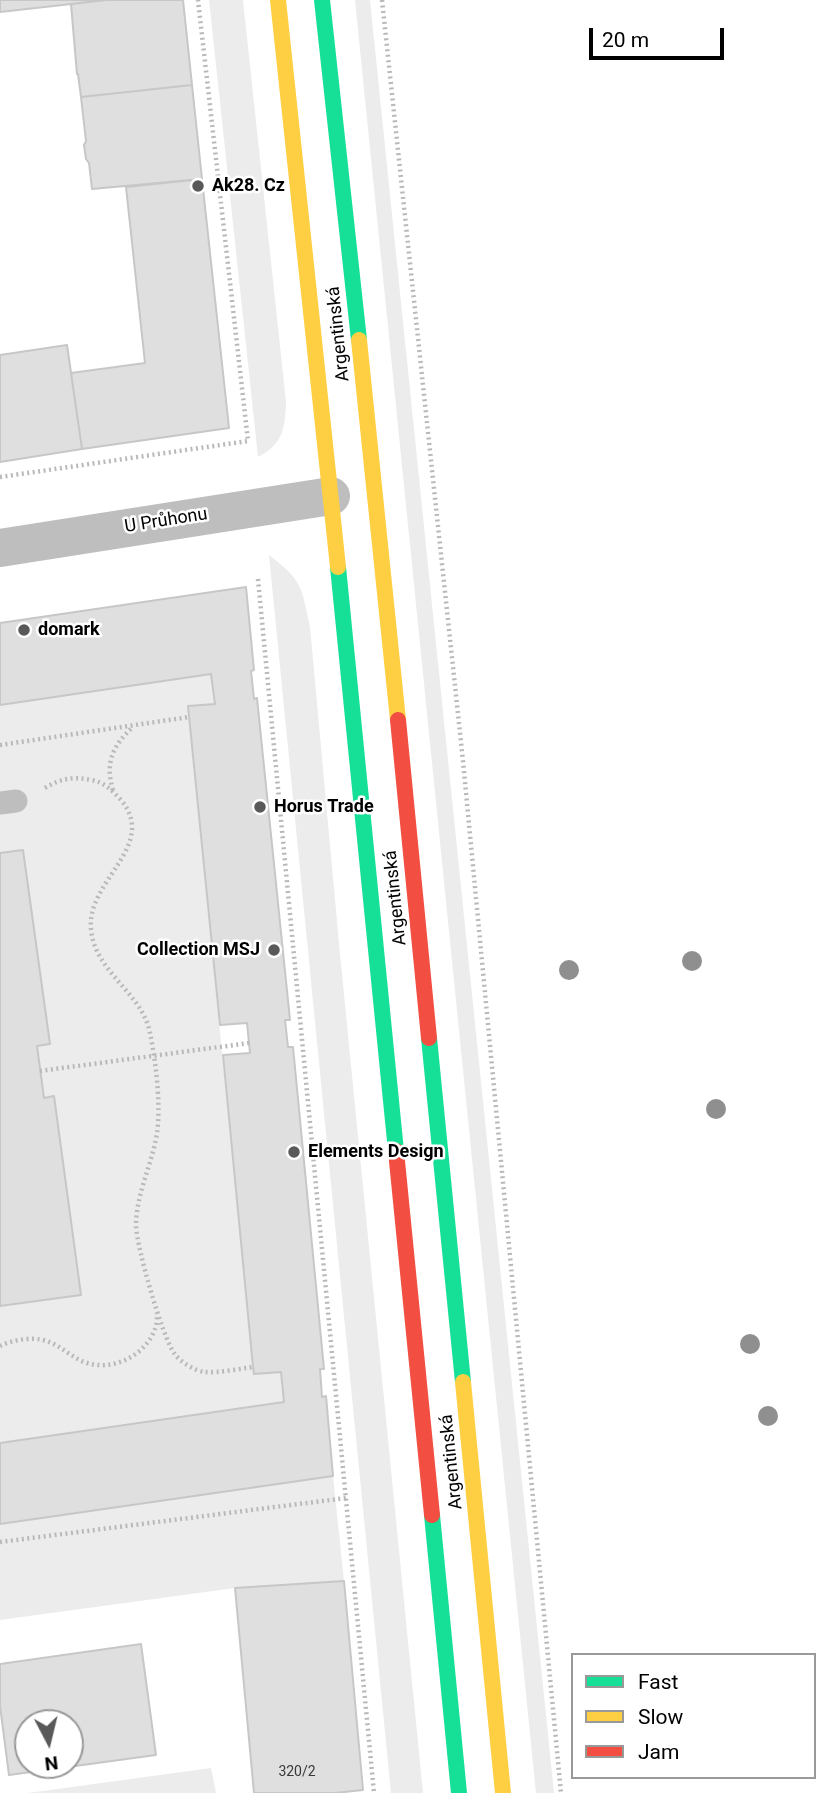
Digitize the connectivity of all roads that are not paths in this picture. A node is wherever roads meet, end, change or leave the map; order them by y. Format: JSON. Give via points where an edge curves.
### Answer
{"nodes":[{"id":1,"x":278,"y":0,"type":"edge"},
{"id":2,"x":322,"y":0,"type":"edge"},
{"id":3,"x":331,"y":496,"type":"junction"},
{"id":4,"x":0,"y":548,"type":"edge"},
{"id":5,"x":459,"y":1793,"type":"edge"},
{"id":6,"x":503,"y":1793,"type":"edge"}],
"edges":[{"from":1,"to":3,"type":"main road","name":"Argentinská"},
{"from":2,"to":6,"type":"main road","name":"Argentinská","via":[[378,514]]},
{"from":3,"to":4,"type":"street","name":"U Průhonu"},
{"from":3,"to":5,"type":"main road","name":"Argentinská"}]}
